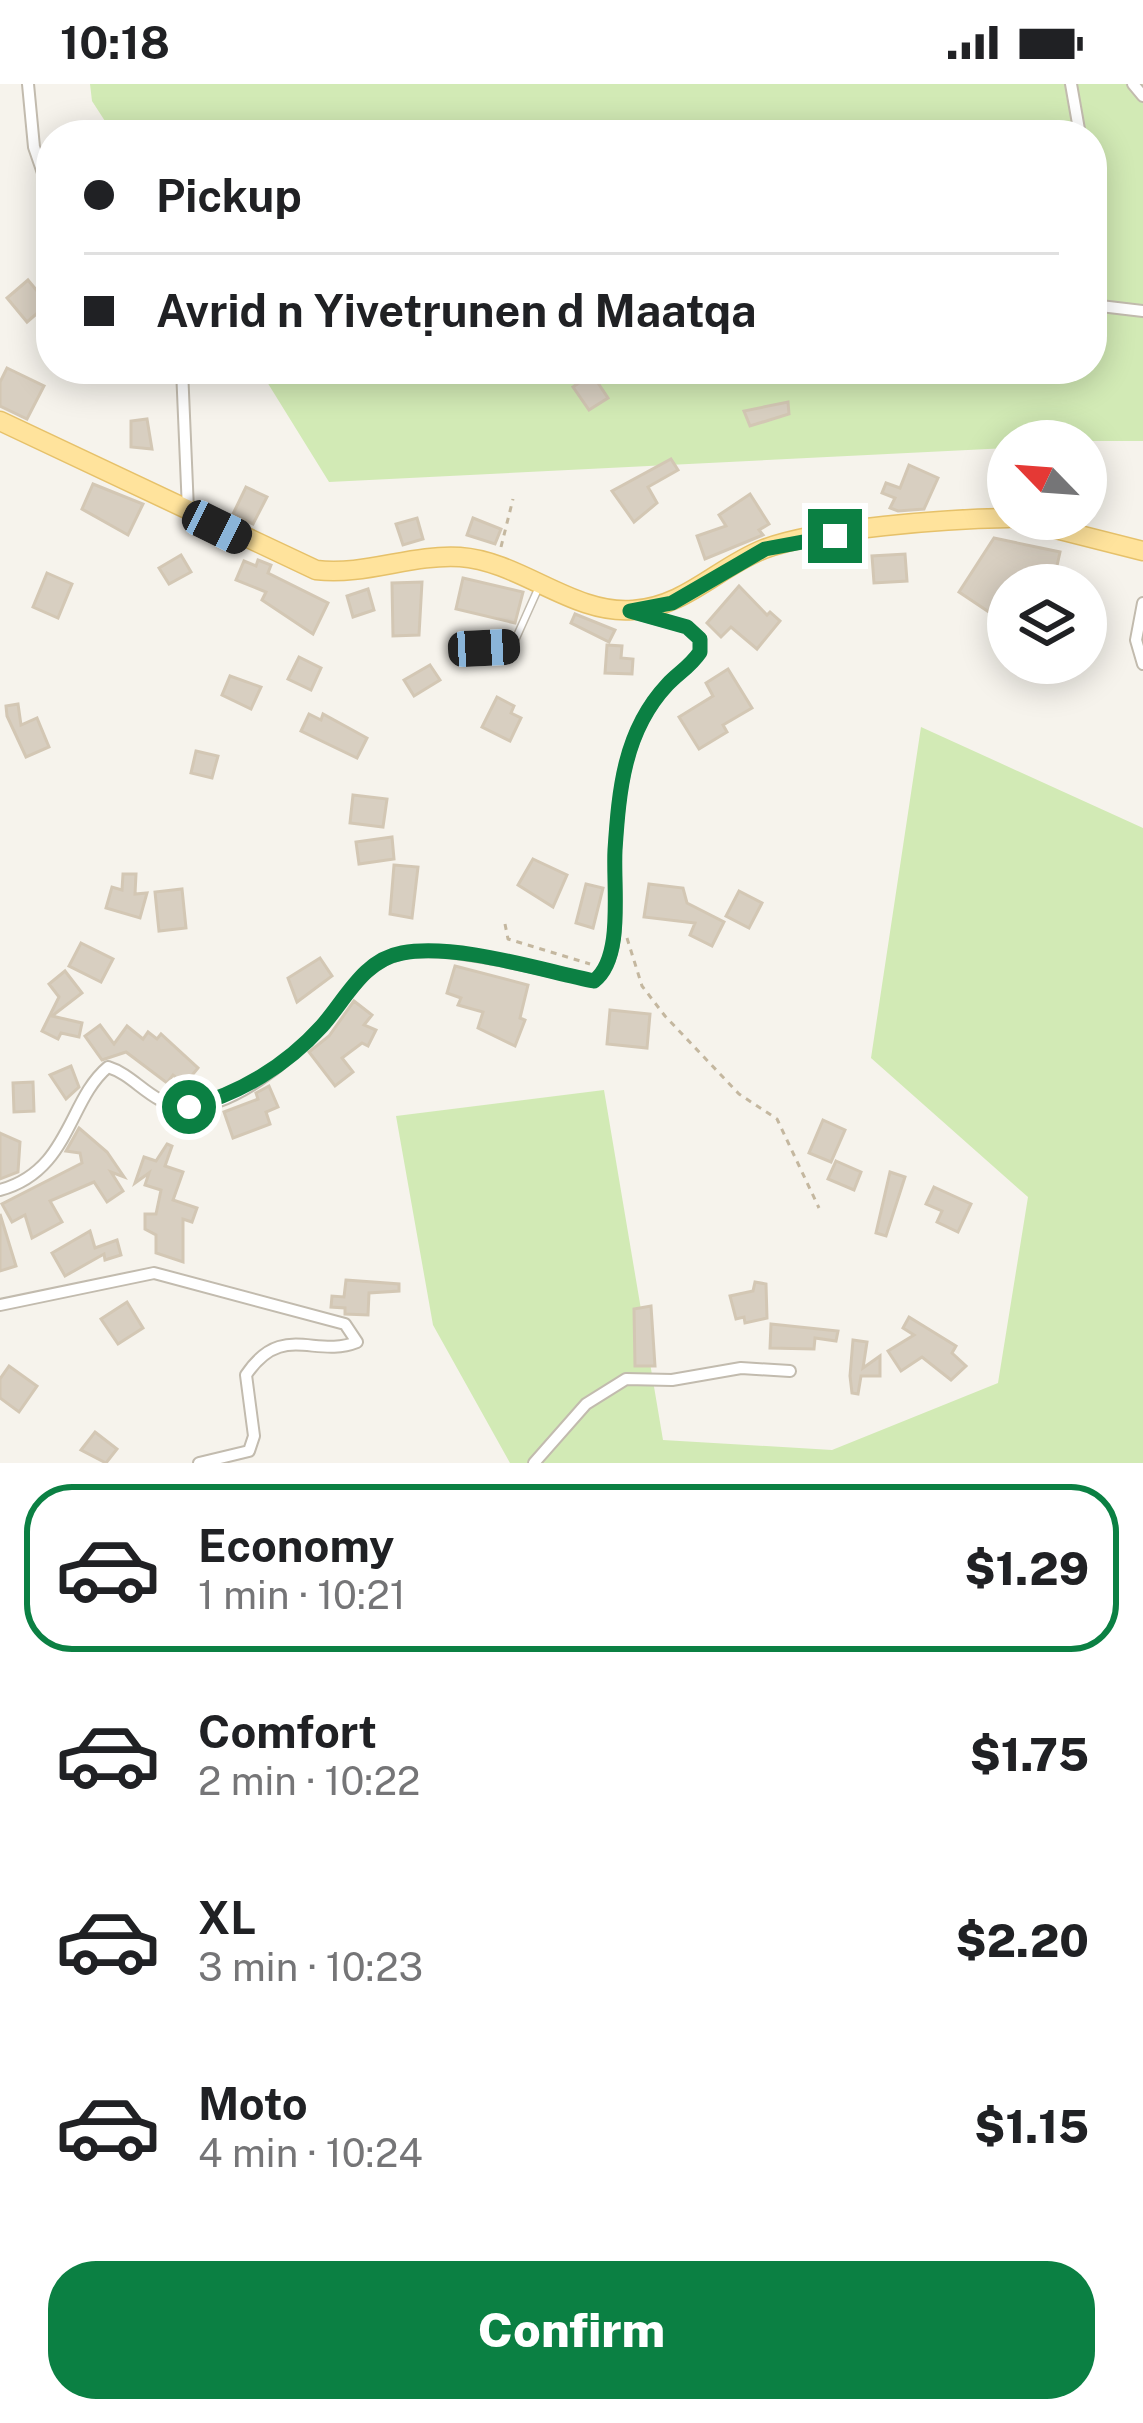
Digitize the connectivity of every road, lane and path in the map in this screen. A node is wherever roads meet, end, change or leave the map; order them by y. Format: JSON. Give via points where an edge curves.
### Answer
{"nodes":[{"id":1,"x":28,"y":84,"type":"edge"},
{"id":2,"x":1071,"y":84,"type":"edge"},
{"id":3,"x":1133,"y":84,"type":"edge"},
{"id":4,"x":1143,"y":96,"type":"edge"},
{"id":5,"x":1077,"y":120,"type":"edge"},
{"id":6,"x":36,"y":153,"type":"edge"},
{"id":7,"x":1107,"y":307,"type":"edge"},
{"id":8,"x":1143,"y":311,"type":"edge"},
{"id":9,"x":183,"y":384,"type":"edge"},
{"id":10,"x":0,"y":421,"type":"edge"},
{"id":11,"x":513,"y":499,"type":"dead end"},
{"id":12,"x":188,"y":513,"type":"junction"},
{"id":13,"x":987,"y":518,"type":"edge"},
{"id":14,"x":1099,"y":540,"type":"edge"},
{"id":15,"x":1143,"y":551,"type":"edge"},
{"id":16,"x":498,"y":567,"type":"junction"},
{"id":17,"x":540,"y":583,"type":"junction"},
{"id":18,"x":1143,"y":603,"type":"edge"},
{"id":19,"x":630,"y":611,"type":"junction"},
{"id":20,"x":484,"y":648,"type":"dead end"},
{"id":21,"x":1143,"y":664,"type":"edge"},
{"id":22,"x":611,"y":919,"type":"junction"},
{"id":23,"x":506,"y":925,"type":"dead end"},
{"id":24,"x":608,"y":970,"type":"junction"},
{"id":25,"x":0,"y":1190,"type":"edge"},
{"id":26,"x":819,"y":1208,"type":"dead end"},
{"id":27,"x":0,"y":1305,"type":"edge"},
{"id":28,"x":790,"y":1371,"type":"dead end"},
{"id":29,"x":199,"y":1463,"type":"edge"},
{"id":30,"x":534,"y":1463,"type":"edge"}],
"edges":[{"from":1,"to":6,"type":"street"},
{"from":2,"to":5,"type":"street"},
{"from":3,"to":4,"type":"street"},
{"from":7,"to":8,"type":"street"},
{"from":9,"to":12,"type":"street"},
{"from":10,"to":12,"type":"main road"},
{"from":11,"to":16,"type":"path"},
{"from":12,"to":16,"type":"main road","via":[[316,570],[348,574],[460,557]]},
{"from":13,"to":19,"type":"main road","via":[[765,549],[672,603]]},
{"from":14,"to":15,"type":"main road"},
{"from":16,"to":17,"type":"main road"},
{"from":17,"to":19,"type":"main road"},
{"from":17,"to":20,"type":"lane","via":[[520,638],[512,647]]},
{"from":18,"to":21,"type":"street","via":[[1136,640]]},
{"from":19,"to":22,"type":"street","via":[[687,627],[700,652],[638,727],[621,775]]},
{"from":22,"to":24,"type":"street"},
{"from":22,"to":26,"type":"path","via":[[665,1016],[739,1094],[777,1120]]},
{"from":23,"to":24,"type":"path","via":[[508,939],[521,946]]},
{"from":24,"to":25,"type":"street","via":[[594,981],[467,956],[394,955],[364,973],[320,1029],[230,1096],[189,1107],[158,1101],[108,1067],[50,1157],[19,1185]]},
{"from":27,"to":29,"type":"street","via":[[154,1274],[345,1324],[356,1335],[347,1346],[296,1342],[257,1358],[246,1375],[249,1451]]},
{"from":28,"to":30,"type":"street","via":[[626,1379],[586,1404]]}]}
